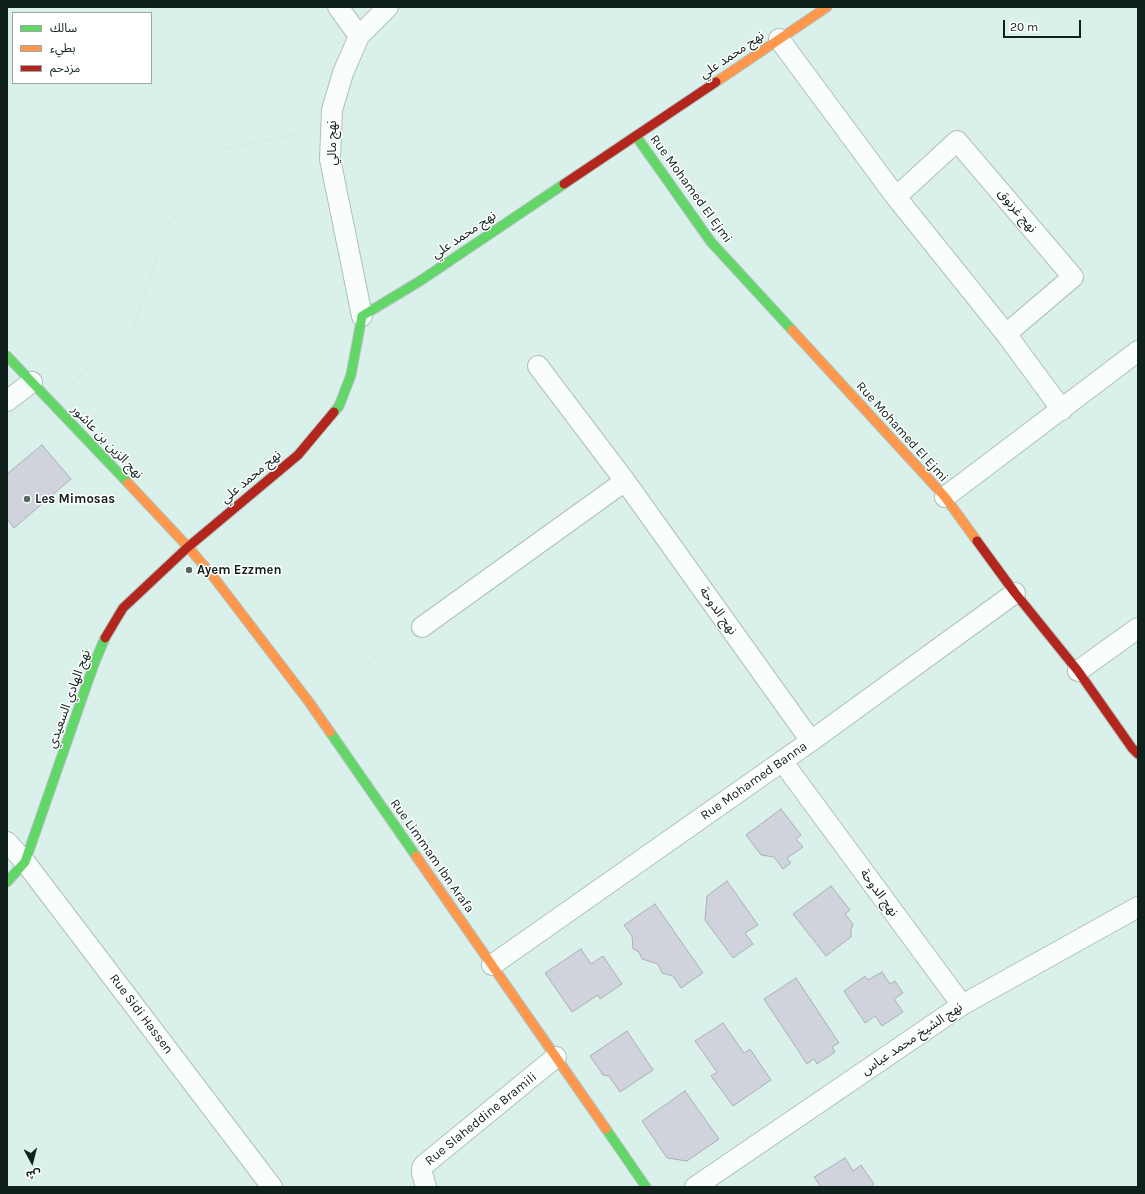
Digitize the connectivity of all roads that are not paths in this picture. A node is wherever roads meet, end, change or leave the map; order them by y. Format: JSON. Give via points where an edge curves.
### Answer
{"nodes":[{"id":1,"x":338,"y":7,"type":"edge"},
{"id":2,"x":388,"y":7,"type":"edge"},
{"id":3,"x":827,"y":7,"type":"edge"},
{"id":4,"x":359,"y":36,"type":"junction"},
{"id":5,"x":779,"y":39,"type":"junction"},
{"id":6,"x":636,"y":136,"type":"junction"},
{"id":7,"x":896,"y":197,"type":"junction"},
{"id":8,"x":362,"y":316,"type":"junction"},
{"id":9,"x":1006,"y":334,"type":"junction"},
{"id":10,"x":1138,"y":351,"type":"edge"},
{"id":11,"x":7,"y":356,"type":"edge"},
{"id":12,"x":538,"y":366,"type":"dead end"},
{"id":13,"x":32,"y":382,"type":"junction"},
{"id":14,"x":7,"y":401,"type":"edge"},
{"id":15,"x":1062,"y":410,"type":"junction"},
{"id":16,"x":626,"y":481,"type":"junction"},
{"id":17,"x":945,"y":497,"type":"junction"},
{"id":18,"x":188,"y":547,"type":"junction"},
{"id":19,"x":1015,"y":593,"type":"junction"},
{"id":20,"x":422,"y":627,"type":"road end"},
{"id":21,"x":1138,"y":628,"type":"edge"},
{"id":22,"x":1078,"y":671,"type":"junction"},
{"id":23,"x":811,"y":741,"type":"junction"},
{"id":24,"x":1138,"y":754,"type":"edge"},
{"id":25,"x":782,"y":761,"type":"junction"},
{"id":26,"x":7,"y":842,"type":"edge"},
{"id":27,"x":25,"y":862,"type":"junction"},
{"id":28,"x":7,"y":882,"type":"edge"},
{"id":29,"x":1138,"y":907,"type":"edge"},
{"id":30,"x":492,"y":965,"type":"junction"},
{"id":31,"x":962,"y":1005,"type":"junction"},
{"id":32,"x":556,"y":1057,"type":"junction"},
{"id":33,"x":272,"y":1187,"type":"edge"},
{"id":34,"x":426,"y":1187,"type":"edge"},
{"id":35,"x":646,"y":1187,"type":"edge"},
{"id":36,"x":695,"y":1187,"type":"edge"}],
"edges":[{"from":1,"to":4,"type":"street"},
{"from":2,"to":4,"type":"street","name":"نهج مالي"},
{"from":3,"to":5,"type":"street","name":"نهج محمد علي"},
{"from":4,"to":8,"type":"street","name":"نهج مالي","via":[[343,73],[332,110],[330,159]]},
{"from":5,"to":6,"type":"street","name":"نهج محمد علي"},
{"from":5,"to":7,"type":"street"},
{"from":6,"to":8,"type":"street","name":"نهج محمد علي"},
{"from":6,"to":17,"type":"street","name":"Rue Mohamed El Ejmi","via":[[711,242]]},
{"from":7,"to":9,"type":"street"},
{"from":7,"to":9,"type":"street","name":"نهج غرنوق","via":[[957,141],[1073,277]]},
{"from":8,"to":18,"type":"street","name":"نهج محمد علي","via":[[351,375],[339,406],[298,455]]},
{"from":9,"to":15,"type":"street"},
{"from":10,"to":15,"type":"street"},
{"from":11,"to":13,"type":"street","name":"نهج الزين بن عاشور"},
{"from":12,"to":16,"type":"street","name":"نهج الدوحة"},
{"from":13,"to":14,"type":"street"},
{"from":13,"to":18,"type":"street","name":"نهج الزين بن عاشور"},
{"from":15,"to":17,"type":"street"},
{"from":16,"to":20,"type":"street"},
{"from":16,"to":23,"type":"street","name":"نهج الدوحة"},
{"from":17,"to":19,"type":"street","name":"Rue Mohamed El Ejmi"},
{"from":18,"to":27,"type":"street","name":"نهج الهادي السعيدي","via":[[123,608],[105,638]]},
{"from":18,"to":30,"type":"street","name":"Rue Limmam Ibn Arafa","via":[[309,702]]},
{"from":19,"to":22,"type":"street","name":"Rue Mohamed El Ejmi"},
{"from":19,"to":23,"type":"street","name":"Rue Mohamed Banna"},
{"from":21,"to":22,"type":"street"},
{"from":22,"to":24,"type":"street","name":"Rue Mohamed El Ejmi"},
{"from":23,"to":25,"type":"street","name":"Rue Mohamed Banna"},
{"from":25,"to":30,"type":"street","name":"Rue Mohamed Banna"},
{"from":25,"to":31,"type":"street","name":"نهج الدوحة"},
{"from":26,"to":27,"type":"street","name":"Rue Sidi Hassen"},
{"from":27,"to":28,"type":"street","name":"نهج الهادي السعيدي"},
{"from":27,"to":33,"type":"street","name":"Rue Sidi Hassen"},
{"from":29,"to":31,"type":"street","name":"نهج الشيخ محمد عباس"},
{"from":30,"to":32,"type":"street","name":"Rue Limmam Ibn Arafa"},
{"from":31,"to":36,"type":"street","name":"نهج الشيخ محمد عباس"},
{"from":32,"to":34,"type":"street","name":"Rue Slaheddine Bramili","via":[[424,1165],[422,1173]]},
{"from":32,"to":35,"type":"street","name":"Rue Limmam Ibn Arafa"}]}
